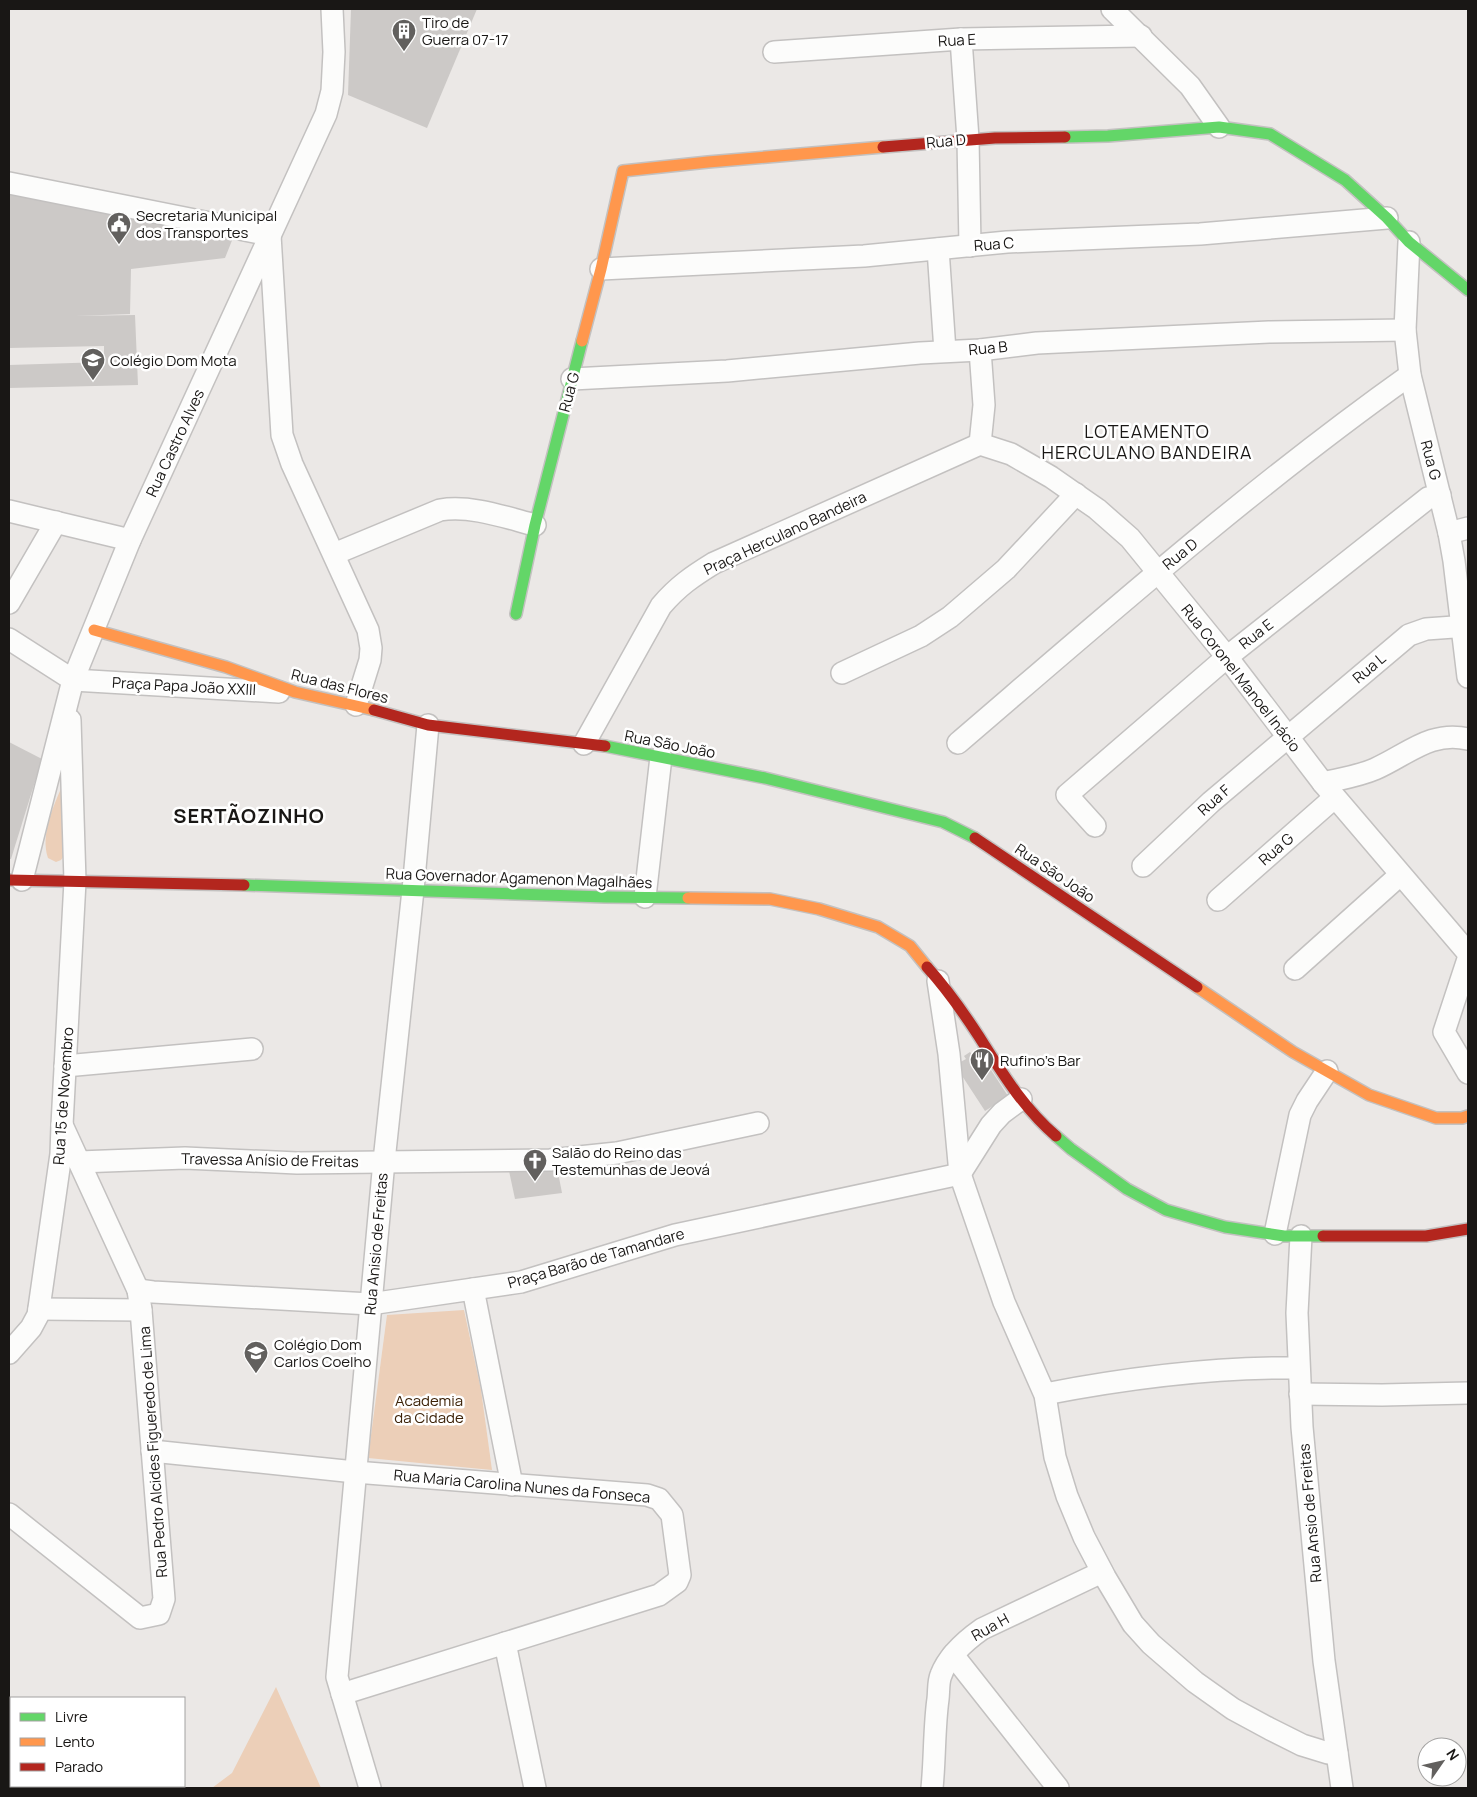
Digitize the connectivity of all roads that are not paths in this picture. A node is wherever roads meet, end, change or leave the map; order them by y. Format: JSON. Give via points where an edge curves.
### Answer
{"nodes":[{"id":1,"x":332,"y":9,"type":"edge"},
{"id":2,"x":1112,"y":9,"type":"edge"},
{"id":3,"x":1141,"y":36,"type":"junction"},
{"id":4,"x":961,"y":39,"type":"junction"},
{"id":5,"x":774,"y":52,"type":"dead end"},
{"id":6,"x":1219,"y":127,"type":"junction"},
{"id":7,"x":968,"y":139,"type":"junction"},
{"id":8,"x":624,"y":170,"type":"joint"},
{"id":9,"x":9,"y":183,"type":"edge"},
{"id":10,"x":1387,"y":218,"type":"junction"},
{"id":11,"x":270,"y":235,"type":"junction"},
{"id":12,"x":1409,"y":242,"type":"junction"},
{"id":13,"x":970,"y":246,"type":"junction"},
{"id":14,"x":938,"y":249,"type":"junction"},
{"id":15,"x":601,"y":269,"type":"junction"},
{"id":16,"x":1468,"y":290,"type":"edge"},
{"id":17,"x":1405,"y":330,"type":"junction"},
{"id":18,"x":980,"y":350,"type":"junction"},
{"id":19,"x":945,"y":351,"type":"junction"},
{"id":20,"x":1410,"y":375,"type":"junction"},
{"id":21,"x":572,"y":379,"type":"junction"},
{"id":22,"x":980,"y":444,"type":"junction"},
{"id":23,"x":1076,"y":494,"type":"junction"},
{"id":24,"x":1440,"y":495,"type":"junction"},
{"id":25,"x":9,"y":511,"type":"edge"},
{"id":26,"x":56,"y":522,"type":"junction"},
{"id":27,"x":534,"y":525,"type":"junction"},
{"id":28,"x":1458,"y":531,"type":"edge"},
{"id":29,"x":130,"y":540,"type":"junction"},
{"id":30,"x":334,"y":554,"type":"junction"},
{"id":31,"x":1158,"y":572,"type":"junction"},
{"id":32,"x":9,"y":603,"type":"edge"},
{"id":33,"x":516,"y":614,"type":"dead end"},
{"id":34,"x":1465,"y":626,"type":"edge"},
{"id":35,"x":94,"y":630,"type":"junction"},
{"id":36,"x":9,"y":640,"type":"edge"},
{"id":37,"x":1227,"y":657,"type":"junction"},
{"id":38,"x":842,"y":673,"type":"dead end"},
{"id":39,"x":1468,"y":678,"type":"edge"},
{"id":40,"x":71,"y":688,"type":"junction"},
{"id":41,"x":295,"y":692,"type":"junction"},
{"id":42,"x":356,"y":705,"type":"junction"},
{"id":43,"x":428,"y":725,"type":"junction"},
{"id":44,"x":1288,"y":737,"type":"junction"},
{"id":45,"x":1468,"y":738,"type":"edge"},
{"id":46,"x":958,"y":743,"type":"dead end"},
{"id":47,"x":584,"y":744,"type":"junction"},
{"id":48,"x":660,"y":757,"type":"junction"},
{"id":49,"x":1328,"y":791,"type":"junction"},
{"id":50,"x":1095,"y":826,"type":"dead end"},
{"id":51,"x":1143,"y":866,"type":"dead end"},
{"id":52,"x":1400,"y":875,"type":"junction"},
{"id":53,"x":15,"y":880,"type":"edge"},
{"id":54,"x":75,"y":881,"type":"junction"},
{"id":55,"x":413,"y":890,"type":"junction"},
{"id":56,"x":645,"y":897,"type":"junction"},
{"id":57,"x":1218,"y":900,"type":"dead end"},
{"id":58,"x":1468,"y":953,"type":"edge"},
{"id":59,"x":1468,"y":959,"type":"edge"},
{"id":60,"x":1295,"y":969,"type":"dead end"},
{"id":61,"x":938,"y":979,"type":"junction"},
{"id":62,"x":252,"y":1049,"type":"dead end"},
{"id":63,"x":65,"y":1066,"type":"junction"},
{"id":64,"x":1327,"y":1072,"type":"junction"},
{"id":65,"x":1468,"y":1073,"type":"edge"},
{"id":66,"x":1021,"y":1099,"type":"junction"},
{"id":67,"x":1468,"y":1116,"type":"edge"},
{"id":68,"x":758,"y":1123,"type":"dead end"},
{"id":69,"x":62,"y":1125,"type":"junction"},
{"id":70,"x":384,"y":1160,"type":"junction"},
{"id":71,"x":79,"y":1162,"type":"junction"},
{"id":72,"x":960,"y":1174,"type":"junction"},
{"id":73,"x":1468,"y":1229,"type":"edge"},
{"id":74,"x":1275,"y":1234,"type":"junction"},
{"id":75,"x":1301,"y":1236,"type":"junction"},
{"id":76,"x":474,"y":1289,"type":"junction"},
{"id":77,"x":140,"y":1300,"type":"junction"},
{"id":78,"x":370,"y":1304,"type":"junction"},
{"id":79,"x":39,"y":1309,"type":"junction"},
{"id":80,"x":9,"y":1353,"type":"edge"},
{"id":81,"x":1298,"y":1368,"type":"junction"},
{"id":82,"x":1468,"y":1393,"type":"edge"},
{"id":83,"x":1045,"y":1394,"type":"junction"},
{"id":84,"x":1300,"y":1394,"type":"junction"},
{"id":85,"x":152,"y":1451,"type":"junction"},
{"id":86,"x":355,"y":1472,"type":"junction"},
{"id":87,"x":512,"y":1484,"type":"junction"},
{"id":88,"x":9,"y":1514,"type":"edge"},
{"id":89,"x":1102,"y":1572,"type":"junction"},
{"id":90,"x":504,"y":1643,"type":"junction"},
{"id":91,"x":953,"y":1655,"type":"junction"},
{"id":92,"x":342,"y":1694,"type":"junction"},
{"id":93,"x":1337,"y":1753,"type":"junction"},
{"id":94,"x":370,"y":1788,"type":"edge"},
{"id":95,"x":535,"y":1788,"type":"edge"},
{"id":96,"x":930,"y":1788,"type":"edge"},
{"id":97,"x":1058,"y":1788,"type":"edge"},
{"id":98,"x":1342,"y":1788,"type":"edge"}],
"edges":[{"from":1,"to":11,"type":"street","name":"Rua Castro Alves","via":[[332,91],[326,114]]},
{"from":2,"to":3,"type":"street"},
{"from":3,"to":4,"type":"street","name":"Rua E"},
{"from":3,"to":6,"type":"street","via":[[1190,86]]},
{"from":4,"to":5,"type":"street","name":"Rua E"},
{"from":4,"to":7,"type":"street"},
{"from":6,"to":7,"type":"street","name":"Rua D","via":[[1108,136]]},
{"from":6,"to":10,"type":"street","name":"Rua D","via":[[1270,134],[1345,180]]},
{"from":7,"to":8,"type":"street","name":"Rua D"},
{"from":7,"to":13,"type":"street"},
{"from":8,"to":15,"type":"street","name":"Rua G"},
{"from":9,"to":11,"type":"street"},
{"from":10,"to":12,"type":"street"},
{"from":10,"to":13,"type":"street","name":"Rua C","via":[[1200,234]]},
{"from":11,"to":29,"type":"street","name":"Rua Castro Alves"},
{"from":11,"to":30,"type":"street","via":[[282,435]]},
{"from":12,"to":16,"type":"street"},
{"from":12,"to":17,"type":"street","name":"Rua G"},
{"from":13,"to":14,"type":"street","name":"Rua C"},
{"from":14,"to":15,"type":"street","name":"Rua C","via":[[864,256]]},
{"from":14,"to":19,"type":"street"},
{"from":15,"to":21,"type":"street","name":"Rua G"},
{"from":17,"to":18,"type":"street","name":"Rua B","via":[[1269,332],[1037,343]]},
{"from":17,"to":20,"type":"street","name":"Rua G"},
{"from":18,"to":19,"type":"street","name":"Rua B"},
{"from":18,"to":22,"type":"street","via":[[984,405]]},
{"from":19,"to":21,"type":"street","name":"Rua B","via":[[727,371]]},
{"from":20,"to":24,"type":"street","name":"Rua G"},
{"from":20,"to":31,"type":"street","name":"Rua D","via":[[1318,443]]},
{"from":21,"to":27,"type":"street","name":"Rua G"},
{"from":22,"to":23,"type":"street","name":"Rua Coronel Manoel Inácio","via":[[1011,454]]},
{"from":22,"to":47,"type":"street","name":"Praça Herculano Bandeira","via":[[714,563],[688,578],[661,606]]},
{"from":23,"to":31,"type":"street","name":"Rua Coronel Manoel Inácio","via":[[1130,538]]},
{"from":23,"to":38,"type":"street","via":[[1006,569],[950,617],[922,636]]},
{"from":24,"to":28,"type":"street","name":"Rua G"},
{"from":24,"to":37,"type":"street","name":"Rua E","via":[[1428,498]]},
{"from":25,"to":26,"type":"street"},
{"from":26,"to":29,"type":"street"},
{"from":26,"to":32,"type":"street"},
{"from":27,"to":30,"type":"street","via":[[463,509],[440,510]]},
{"from":27,"to":33,"type":"street","name":"Rua G"},
{"from":28,"to":34,"type":"street","name":"Rua G"},
{"from":29,"to":35,"type":"street","name":"Rua Castro Alves"},
{"from":30,"to":42,"type":"street","via":[[368,630],[371,648]]},
{"from":31,"to":37,"type":"street","name":"Rua Coronel Manoel Inácio"},
{"from":31,"to":46,"type":"street","name":"Rua D"},
{"from":34,"to":39,"type":"street","name":"Rua G"},
{"from":34,"to":44,"type":"street","name":"Rua L","via":[[1426,629],[1409,635]]},
{"from":35,"to":40,"type":"street","name":"Rua Castro Alves"},
{"from":35,"to":41,"type":"street","name":"Rua das Flores","via":[[226,667]]},
{"from":36,"to":40,"type":"street"},
{"from":37,"to":44,"type":"street","name":"Rua Coronel Manoel Inácio"},
{"from":37,"to":50,"type":"street","name":"Rua E","via":[[1067,795]]},
{"from":40,"to":41,"type":"street","name":"Praça Papa João XXIII"},
{"from":40,"to":53,"type":"street","name":"Rua Castro Alves"},
{"from":40,"to":54,"type":"street","name":"Rua 15 de Novembro"},
{"from":41,"to":42,"type":"street","name":"Rua das Flores"},
{"from":42,"to":43,"type":"street","name":"Rua das Flores"},
{"from":43,"to":47,"type":"street","name":"Rua das Flores"},
{"from":43,"to":55,"type":"street","name":"Rua Anisio de Freitas"},
{"from":44,"to":49,"type":"street","name":"Rua Coronel Manoel Inácio"},
{"from":44,"to":51,"type":"street","name":"Rua F","via":[[1211,802]]},
{"from":45,"to":49,"type":"street","via":[[1451,736],[1430,740]]},
{"from":47,"to":48,"type":"street","name":"Rua São João"},
{"from":48,"to":56,"type":"street"},
{"from":48,"to":64,"type":"street","name":"Rua São João","via":[[765,778],[943,822],[982,841],[1195,987]]},
{"from":49,"to":52,"type":"street","name":"Rua Coronel Manoel Inácio"},
{"from":49,"to":57,"type":"street","name":"Rua G"},
{"from":52,"to":58,"type":"street","name":"Rua Coronel Manoel Inácio"},
{"from":52,"to":60,"type":"street"},
{"from":53,"to":54,"type":"street","name":"Rua Governador Agamenon Magalhães"},
{"from":54,"to":55,"type":"street","name":"Rua Governador Agamenon Magalhães"},
{"from":54,"to":63,"type":"street","name":"Rua 15 de Novembro"},
{"from":55,"to":56,"type":"street","name":"Rua Governador Agamenon Magalhães"},
{"from":55,"to":70,"type":"street","name":"Rua Anisio de Freitas"},
{"from":56,"to":61,"type":"street","name":"Rua Governador Agamenon Magalhães","via":[[770,900],[819,909],[878,927],[910,946]]},
{"from":59,"to":65,"type":"street","via":[[1444,1032]]},
{"from":61,"to":66,"type":"street","name":"Rua Governador Agamenon Magalhães"},
{"from":61,"to":72,"type":"street","via":[[949,1054]]},
{"from":62,"to":63,"type":"street"},
{"from":63,"to":69,"type":"street","name":"Rua 15 de Novembro"},
{"from":64,"to":67,"type":"street","name":"Rua São João","via":[[1369,1096],[1436,1118]]},
{"from":64,"to":74,"type":"street","via":[[1300,1115]]},
{"from":66,"to":72,"type":"street","via":[[990,1125]]},
{"from":66,"to":74,"type":"street","name":"Rua Governador Agamenon Magalhães","via":[[1043,1125],[1071,1148],[1128,1189],[1166,1210],[1225,1228]]},
{"from":68,"to":70,"type":"street","name":"Travessa Anísio de Freitas","via":[[617,1153],[550,1160]]},
{"from":69,"to":71,"type":"street"},
{"from":69,"to":79,"type":"street","name":"Rua 15 de Novembro"},
{"from":70,"to":71,"type":"street","name":"Travessa Anísio de Freitas","via":[[297,1163],[185,1158]]},
{"from":70,"to":78,"type":"street","name":"Rua Anisio de Freitas"},
{"from":71,"to":77,"type":"street"},
{"from":72,"to":76,"type":"street","name":"Praça Barão de Tamandare","via":[[675,1235],[521,1282]]},
{"from":72,"to":83,"type":"street","via":[[1004,1302]]},
{"from":73,"to":75,"type":"street","name":"Rua Governador Agamenon Magalhães","via":[[1426,1236]]},
{"from":74,"to":75,"type":"street","name":"Rua Governador Agamenon Magalhães"},
{"from":75,"to":81,"type":"street","name":"Rua Ansio de Freitas"},
{"from":76,"to":78,"type":"street","name":"Praça Barão de Tamandare"},
{"from":76,"to":87,"type":"street"},
{"from":77,"to":78,"type":"street","name":"Praça Barão de Tamandare","via":[[153,1292]]},
{"from":77,"to":79,"type":"street","name":"Praça Barão de Tamandare"},
{"from":77,"to":85,"type":"street","name":"Rua Pedro Alcides Figueredo de Lima"},
{"from":78,"to":86,"type":"street","name":"Rua Anisio de Freitas"},
{"from":79,"to":80,"type":"street","name":"Rua 15 de Novembro","via":[[31,1328]]},
{"from":81,"to":83,"type":"street","via":[[1142,1378]]},
{"from":81,"to":84,"type":"street","name":"Rua Ansio de Freitas"},
{"from":82,"to":84,"type":"street"},
{"from":83,"to":89,"type":"street","via":[[1055,1456],[1067,1496]]},
{"from":84,"to":93,"type":"street","name":"Rua Ansio de Freitas","via":[[1324,1661]]},
{"from":85,"to":86,"type":"street","name":"Rua Maria Carolina Nunes da Fonseca"},
{"from":85,"to":88,"type":"street","name":"Rua Pedro Alcides Figueredo de Lima","via":[[164,1599],[159,1614],[140,1618]]},
{"from":86,"to":87,"type":"street","name":"Rua Maria Carolina Nunes da Fonseca"},
{"from":86,"to":92,"type":"street","name":"Rua Anisio de Freitas","via":[[337,1677]]},
{"from":87,"to":90,"type":"street","name":"Rua Maria Carolina Nunes da Fonseca","via":[[647,1495],[659,1499],[672,1516],[680,1575],[677,1582],[659,1595]]},
{"from":89,"to":91,"type":"street","name":"Rua H","via":[[982,1629]]},
{"from":89,"to":93,"type":"street","via":[[1133,1624],[1195,1682],[1233,1709],[1278,1733],[1302,1745]]},
{"from":90,"to":92,"type":"street","name":"Rua Maria Carolina Nunes da Fonseca"},
{"from":90,"to":95,"type":"street"},
{"from":91,"to":96,"type":"street","name":"Rua H","via":[[941,1676],[936,1714],[935,1771]]},
{"from":91,"to":97,"type":"street"},
{"from":92,"to":94,"type":"street","name":"Rua Anisio de Freitas"},
{"from":93,"to":98,"type":"street","name":"Rua Ansio de Freitas"}]}
